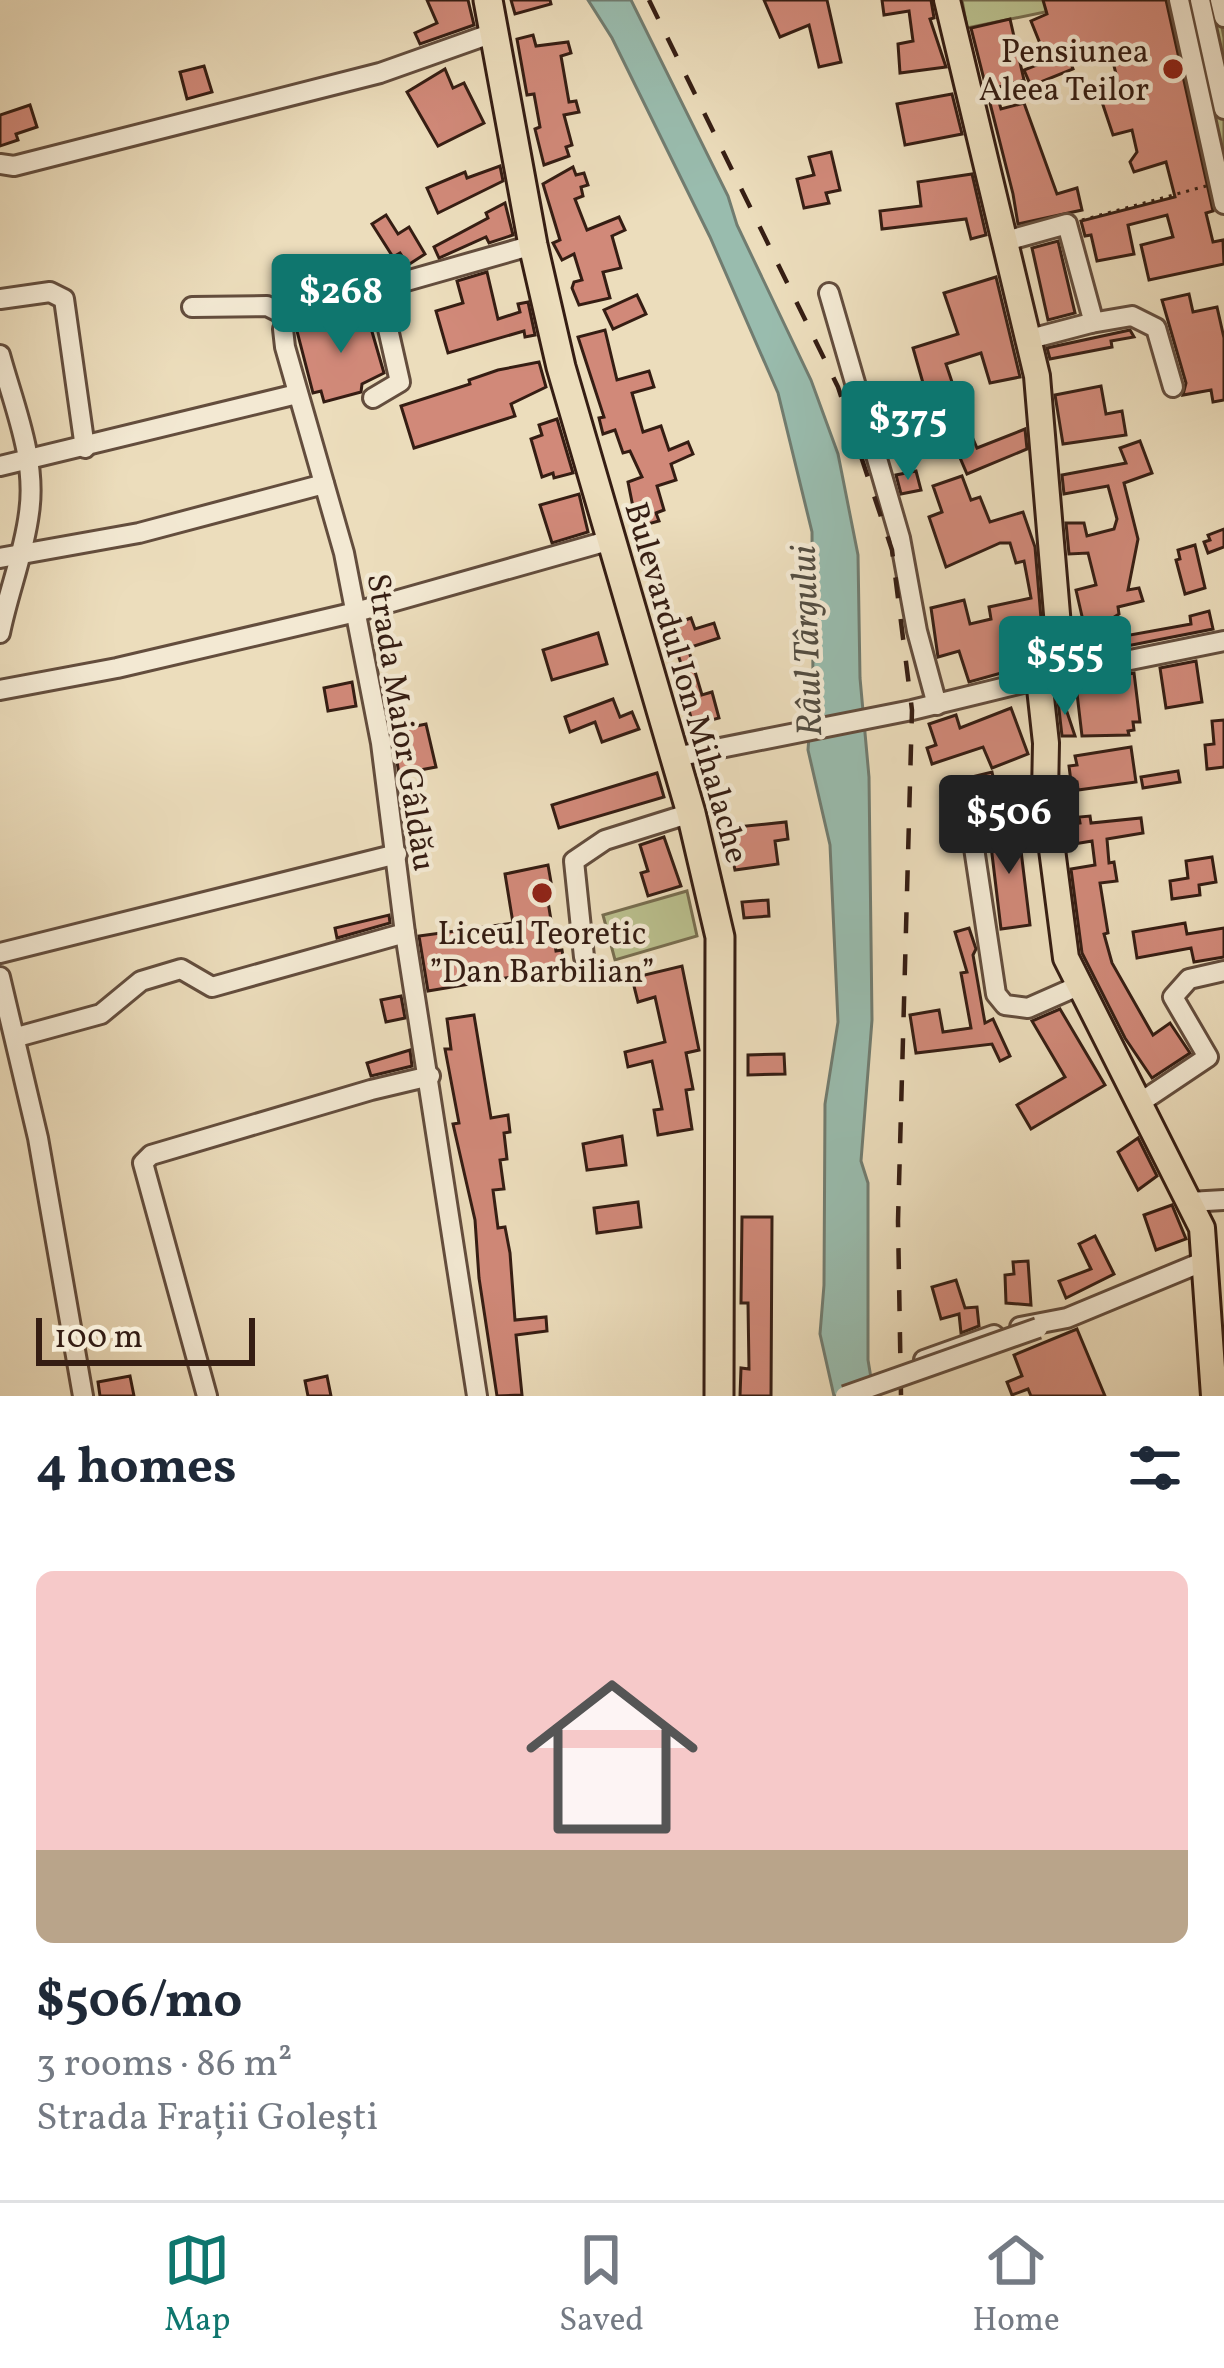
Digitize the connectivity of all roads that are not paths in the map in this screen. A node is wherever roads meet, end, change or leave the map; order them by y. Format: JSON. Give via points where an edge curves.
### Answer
{"nodes":[{"id":1,"x":488,"y":0,"type":"edge"},
{"id":2,"x":947,"y":0,"type":"edge"},
{"id":3,"x":1179,"y":0,"type":"edge"},
{"id":4,"x":1201,"y":0,"type":"edge"},
{"id":5,"x":1220,"y":0,"type":"edge"},
{"id":6,"x":1224,"y":17,"type":"edge"},
{"id":7,"x":494,"y":33,"type":"junction"},
{"id":8,"x":1224,"y":109,"type":"edge"},
{"id":9,"x":0,"y":164,"type":"edge"},
{"id":10,"x":1224,"y":204,"type":"edge"},
{"id":11,"x":1006,"y":241,"type":"junction"},
{"id":12,"x":533,"y":245,"type":"junction"},
{"id":13,"x":379,"y":289,"type":"junction"},
{"id":14,"x":830,"y":293,"type":"dead end"},
{"id":15,"x":0,"y":299,"type":"edge"},
{"id":16,"x":192,"y":307,"type":"dead end"},
{"id":17,"x":289,"y":316,"type":"junction"},
{"id":18,"x":1091,"y":323,"type":"junction"},
{"id":19,"x":1030,"y":338,"type":"junction"},
{"id":20,"x":0,"y":356,"type":"edge"},
{"id":21,"x":1173,"y":387,"type":"dead end"},
{"id":22,"x":297,"y":394,"type":"junction"},
{"id":23,"x":373,"y":398,"type":"dead end"},
{"id":24,"x":85,"y":448,"type":"junction"},
{"id":25,"x":29,"y":461,"type":"junction"},
{"id":26,"x":0,"y":466,"type":"edge"},
{"id":27,"x":324,"y":484,"type":"junction"},
{"id":28,"x":610,"y":540,"type":"junction"},
{"id":29,"x":9,"y":557,"type":"edge"},
{"id":30,"x":356,"y":612,"type":"junction"},
{"id":31,"x":0,"y":633,"type":"edge"},
{"id":32,"x":1224,"y":641,"type":"edge"},
{"id":33,"x":1047,"y":677,"type":"junction"},
{"id":34,"x":0,"y":690,"type":"edge"},
{"id":35,"x":937,"y":704,"type":"junction"},
{"id":36,"x":675,"y":757,"type":"junction"},
{"id":37,"x":691,"y":813,"type":"junction"},
{"id":38,"x":971,"y":828,"type":"dead end"},
{"id":39,"x":397,"y":854,"type":"junction"},
{"id":40,"x":405,"y":933,"type":"junction"},
{"id":41,"x":0,"y":952,"type":"edge"},
{"id":42,"x":584,"y":957,"type":"dead end"},
{"id":43,"x":1224,"y":971,"type":"edge"},
{"id":44,"x":0,"y":976,"type":"edge"},
{"id":45,"x":1078,"y":986,"type":"junction"},
{"id":46,"x":17,"y":1037,"type":"junction"},
{"id":47,"x":430,"y":1076,"type":"junction"},
{"id":48,"x":1138,"y":1104,"type":"junction"},
{"id":49,"x":1224,"y":1200,"type":"edge"},
{"id":50,"x":1189,"y":1202,"type":"junction"},
{"id":51,"x":1207,"y":1260,"type":"junction"},
{"id":52,"x":1067,"y":1318,"type":"junction"},
{"id":53,"x":916,"y":1362,"type":"dead end"},
{"id":54,"x":83,"y":1396,"type":"edge"},
{"id":55,"x":207,"y":1396,"type":"edge"},
{"id":56,"x":477,"y":1396,"type":"edge"},
{"id":57,"x":719,"y":1396,"type":"edge"},
{"id":58,"x":845,"y":1396,"type":"edge"},
{"id":59,"x":1214,"y":1396,"type":"edge"}],
"edges":[{"from":1,"to":7,"type":"highway","name":"Bulevardul Ion Mihalache"},
{"from":2,"to":11,"type":"main road"},
{"from":3,"to":10,"type":"street"},
{"from":4,"to":8,"type":"street"},
{"from":5,"to":6,"type":"street"},
{"from":7,"to":9,"type":"street","via":[[380,73]]},
{"from":7,"to":12,"type":"highway","name":"Bulevardul Ion Mihalache"},
{"from":11,"to":18,"type":"street","via":[[1067,224]]},
{"from":11,"to":19,"type":"main road"},
{"from":12,"to":13,"type":"street"},
{"from":12,"to":28,"type":"highway","name":"Bulevardul Ion Mihalache"},
{"from":13,"to":17,"type":"street"},
{"from":13,"to":23,"type":"street","via":[[400,382]]},
{"from":14,"to":35,"type":"street","via":[[900,538]]},
{"from":15,"to":24,"type":"street","via":[[50,292],[64,299]]},
{"from":16,"to":17,"type":"street","via":[[266,306]]},
{"from":17,"to":22,"type":"street","name":"Strada Maior Gâldău","via":[[283,329]]},
{"from":18,"to":19,"type":"street"},
{"from":18,"to":21,"type":"street","via":[[1132,316],[1156,328]]},
{"from":19,"to":33,"type":"main road","via":[[1059,638]]},
{"from":20,"to":25,"type":"street"},
{"from":22,"to":24,"type":"street"},
{"from":22,"to":27,"type":"street","name":"Strada Maior Gâldău"},
{"from":24,"to":25,"type":"street"},
{"from":25,"to":26,"type":"street"},
{"from":25,"to":29,"type":"street","via":[[29,516]]},
{"from":27,"to":29,"type":"street","via":[[140,533]]},
{"from":27,"to":30,"type":"street","name":"Strada Maior Gâldău"},
{"from":28,"to":30,"type":"street"},
{"from":28,"to":36,"type":"highway","name":"Bulevardul Ion Mihalache"},
{"from":29,"to":31,"type":"street"},
{"from":30,"to":34,"type":"street"},
{"from":30,"to":39,"type":"street","name":"Strada Maior Gâldău"},
{"from":32,"to":33,"type":"street"},
{"from":33,"to":35,"type":"street"},
{"from":33,"to":45,"type":"main road","via":[[1045,795],[1066,958]]},
{"from":35,"to":36,"type":"street"},
{"from":36,"to":37,"type":"highway","name":"Bulevardul Ion Mihalache"},
{"from":37,"to":42,"type":"street","via":[[597,833],[574,861]]},
{"from":37,"to":57,"type":"highway","name":"Bulevardul Ion Mihalache","via":[[723,970]]},
{"from":38,"to":45,"type":"street","via":[[996,994],[1005,1005],[1028,1008]]},
{"from":39,"to":40,"type":"street","name":"Strada Maior Gâldău"},
{"from":39,"to":41,"type":"street"},
{"from":40,"to":46,"type":"street","via":[[212,987],[181,969],[155,975],[100,1014]]},
{"from":40,"to":47,"type":"street","name":"Strada Maior Gâldău"},
{"from":43,"to":48,"type":"street","via":[[1196,975],[1173,997],[1208,1057]]},
{"from":44,"to":46,"type":"street"},
{"from":45,"to":48,"type":"main road"},
{"from":46,"to":54,"type":"street"},
{"from":47,"to":55,"type":"street","via":[[143,1163]]},
{"from":47,"to":56,"type":"street","name":"Strada Maior Gâldău"},
{"from":48,"to":50,"type":"main road"},
{"from":49,"to":50,"type":"street"},
{"from":50,"to":51,"type":"main road"},
{"from":51,"to":52,"type":"street"},
{"from":51,"to":59,"type":"main road"},
{"from":52,"to":53,"type":"street"},
{"from":52,"to":58,"type":"street","bridge":true}]}
